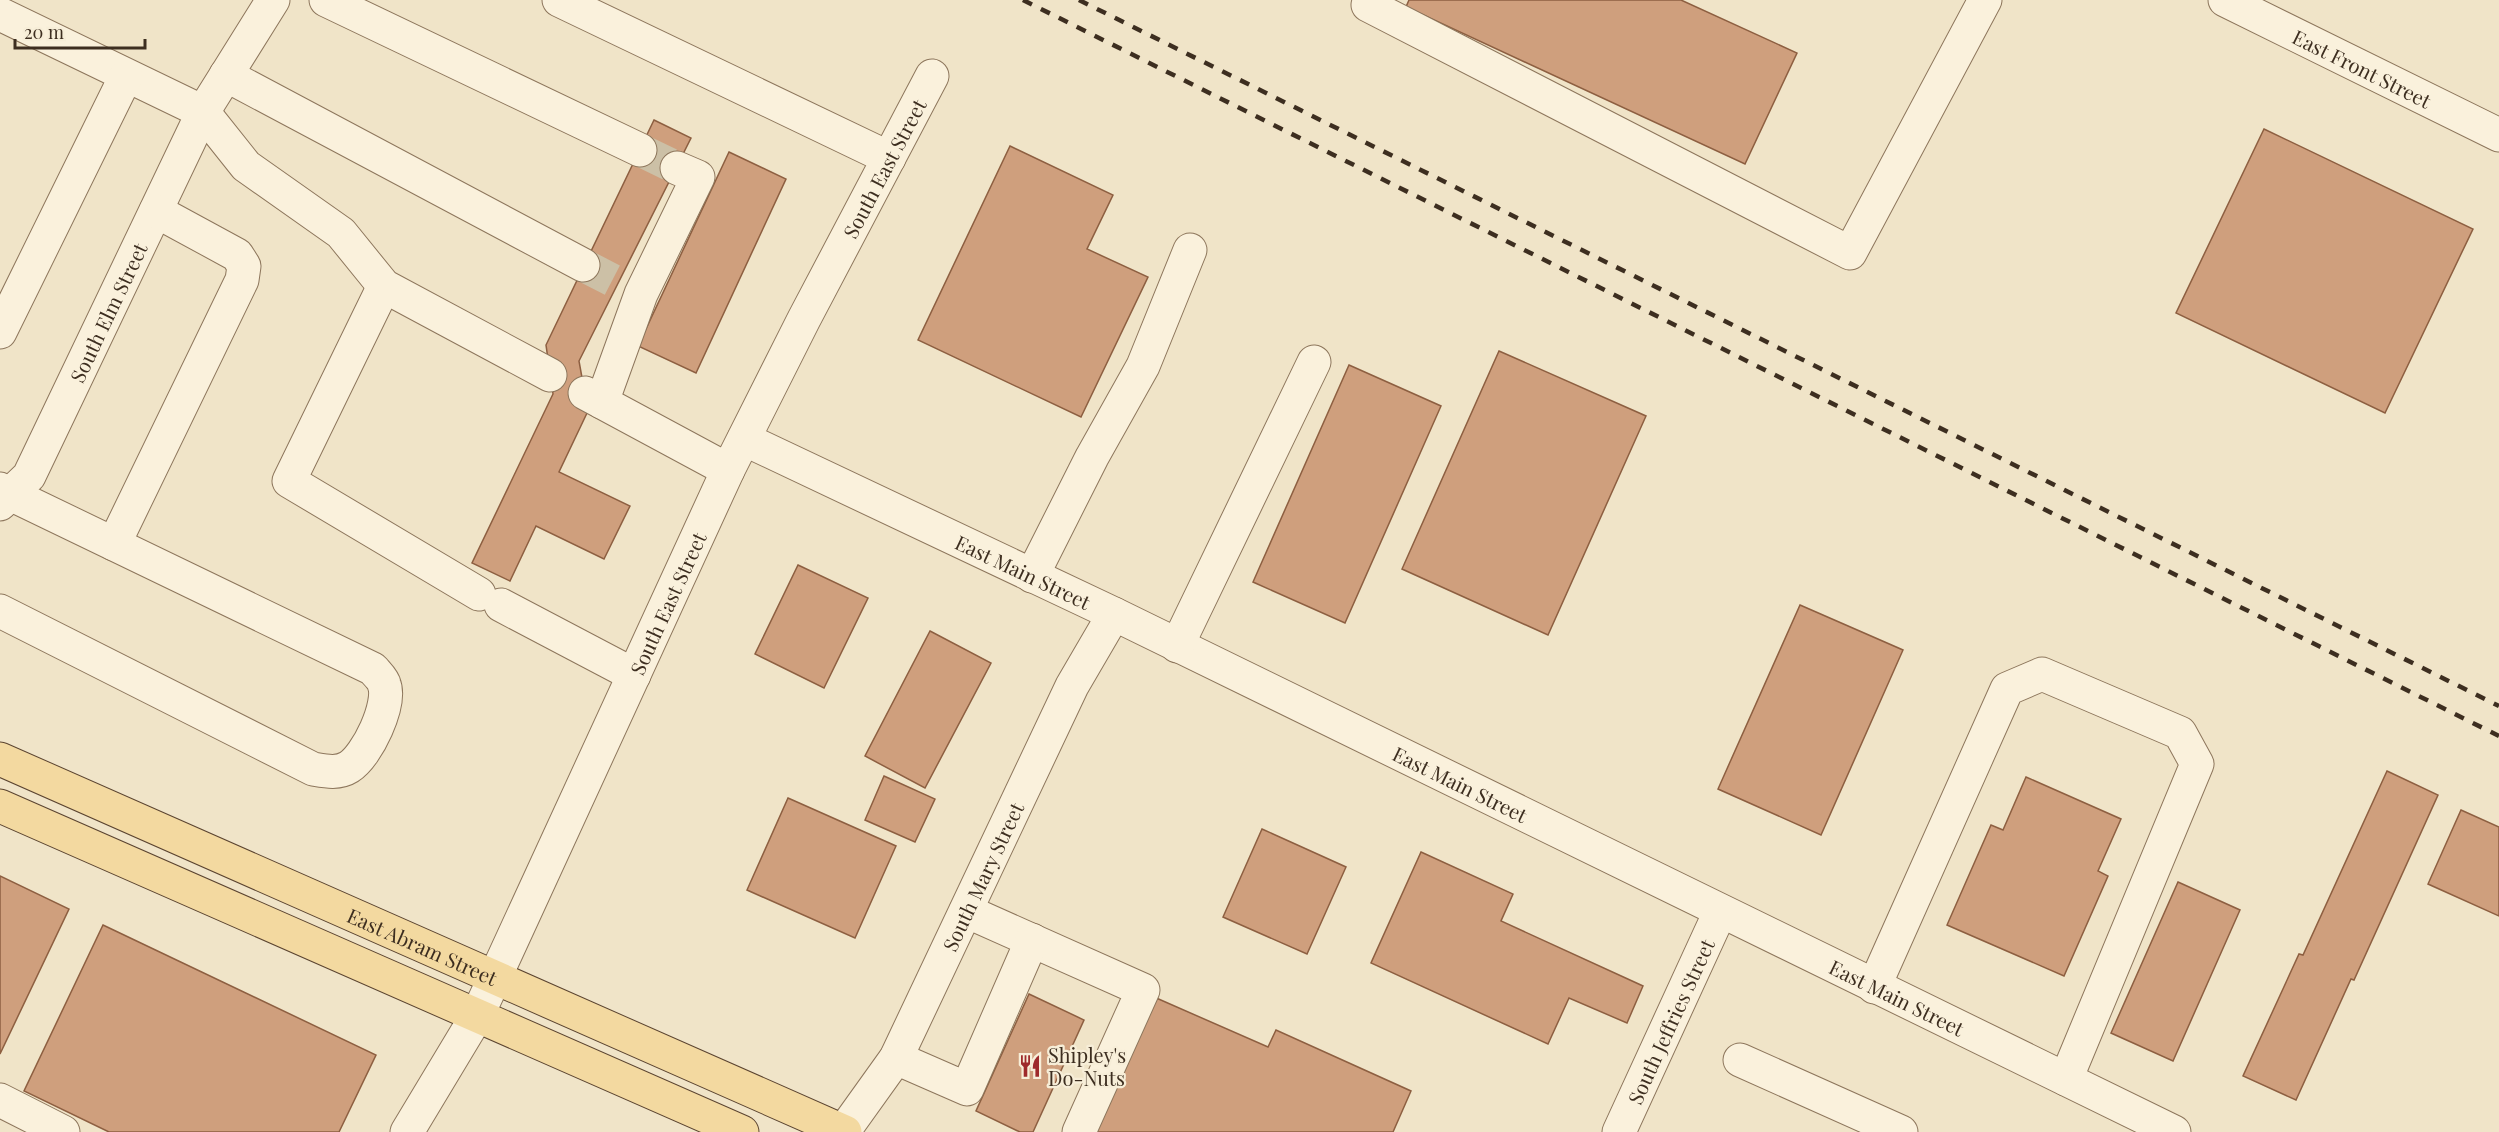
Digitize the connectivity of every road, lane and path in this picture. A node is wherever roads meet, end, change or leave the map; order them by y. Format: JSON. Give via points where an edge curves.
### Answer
{"nodes":[{"id":1,"x":273,"y":0,"type":"edge"},
{"id":2,"x":326,"y":0,"type":"edge"},
{"id":3,"x":559,"y":0,"type":"edge"},
{"id":4,"x":1985,"y":0,"type":"edge"},
{"id":5,"x":2225,"y":0,"type":"edge"},
{"id":6,"x":1366,"y":2,"type":"edge"},
{"id":7,"x":0,"y":14,"type":"edge"},
{"id":8,"x":226,"y":75,"type":"junction"},
{"id":9,"x":126,"y":76,"type":"junction"},
{"id":10,"x":932,"y":76,"type":"dead end"},
{"id":11,"x":203,"y":112,"type":"junction"},
{"id":12,"x":2499,"y":135,"type":"edge"},
{"id":13,"x":640,"y":150,"type":"tunnel mouth"},
{"id":14,"x":889,"y":158,"type":"junction"},
{"id":15,"x":687,"y":172,"type":"dead end"},
{"id":16,"x":156,"y":211,"type":"junction"},
{"id":17,"x":1190,"y":250,"type":"dead end"},
{"id":18,"x":583,"y":265,"type":"tunnel mouth"},
{"id":19,"x":384,"y":286,"type":"junction"},
{"id":20,"x":0,"y":332,"type":"edge"},
{"id":21,"x":1314,"y":362,"type":"dead end"},
{"id":22,"x":550,"y":375,"type":"dead end"},
{"id":23,"x":744,"y":440,"type":"junction"},
{"id":24,"x":728,"y":470,"type":"junction"},
{"id":25,"x":3,"y":496,"type":"edge"},
{"id":26,"x":114,"y":544,"type":"junction"},
{"id":27,"x":1032,"y":576,"type":"junction"},
{"id":28,"x":0,"y":611,"type":"edge"},
{"id":29,"x":1113,"y":614,"type":"junction"},
{"id":30,"x":1177,"y":646,"type":"junction"},
{"id":31,"x":634,"y":675,"type":"junction"},
{"id":32,"x":0,"y":759,"type":"edge"},
{"id":33,"x":0,"y":806,"type":"edge"},
{"id":34,"x":966,"y":910,"type":"junction"},
{"id":35,"x":1720,"y":912,"type":"junction"},
{"id":36,"x":1032,"y":940,"type":"junction"},
{"id":37,"x":494,"y":978,"type":"junction"},
{"id":38,"x":1874,"y":987,"type":"junction"},
{"id":39,"x":478,"y":1014,"type":"junction"},
{"id":40,"x":896,"y":1058,"type":"junction"},
{"id":41,"x":1740,"y":1060,"type":"dead end"},
{"id":42,"x":2066,"y":1079,"type":"junction"},
{"id":43,"x":0,"y":1100,"type":"edge"},
{"id":44,"x":63,"y":1132,"type":"edge"},
{"id":45,"x":407,"y":1132,"type":"edge"},
{"id":46,"x":742,"y":1132,"type":"edge"},
{"id":47,"x":844,"y":1132,"type":"edge"},
{"id":48,"x":1079,"y":1132,"type":"edge"},
{"id":49,"x":1619,"y":1132,"type":"edge"},
{"id":50,"x":1901,"y":1132,"type":"edge"},
{"id":51,"x":2174,"y":1132,"type":"edge"}],
"edges":[{"from":1,"to":8,"type":"street","name":"South Elm Street"},
{"from":2,"to":13,"type":"street"},
{"from":3,"to":14,"type":"street"},
{"from":4,"to":6,"type":"street","via":[[1851,252]]},
{"from":5,"to":12,"type":"street","name":"East Front Street"},
{"from":7,"to":9,"type":"street"},
{"from":8,"to":11,"type":"street","name":"South Elm Street"},
{"from":8,"to":18,"type":"street"},
{"from":9,"to":11,"type":"street"},
{"from":9,"to":20,"type":"street"},
{"from":10,"to":14,"type":"street","name":"South East Street"},
{"from":11,"to":16,"type":"street","name":"South Elm Street"},
{"from":11,"to":19,"type":"street","via":[[246,166],[341,233]]},
{"from":14,"to":23,"type":"street","name":"South East Street"},
{"from":15,"to":24,"type":"street","via":[[630,288],[594,398]]},
{"from":16,"to":25,"type":"street","name":"South Elm Street","via":[[29,476]]},
{"from":16,"to":26,"type":"street","via":[[237,255],[244,266],[242,280]]},
{"from":17,"to":27,"type":"street","via":[[1143,366]]},
{"from":19,"to":22,"type":"street"},
{"from":19,"to":31,"type":"street","via":[[289,481],[490,599]]},
{"from":21,"to":30,"type":"street"},
{"from":23,"to":24,"type":"street","name":"South East Street"},
{"from":23,"to":27,"type":"street","name":"East Main Street"},
{"from":24,"to":31,"type":"street","name":"South East Street"},
{"from":25,"to":26,"type":"street"},
{"from":26,"to":28,"type":"street","via":[[373,669],[384,683],[386,706],[364,754],[349,768],[332,773],[313,769]]},
{"from":27,"to":29,"type":"street","name":"East Main Street"},
{"from":29,"to":30,"type":"street","name":"East Main Street"},
{"from":29,"to":34,"type":"street","name":"South Mary Street","via":[[1072,686]]},
{"from":30,"to":35,"type":"street","name":"East Main Street"},
{"from":31,"to":37,"type":"street","name":"South East Street"},
{"from":32,"to":37,"type":"main road","name":"East Abram Street"},
{"from":33,"to":39,"type":"main road","name":"East Abram Street"},
{"from":34,"to":36,"type":"street"},
{"from":34,"to":40,"type":"street","name":"South Mary Street"},
{"from":35,"to":38,"type":"street","name":"East Main Street"},
{"from":35,"to":49,"type":"street","name":"South Jeffries Street"},
{"from":36,"to":40,"type":"street","via":[[967,1089]]},
{"from":36,"to":48,"type":"street","via":[[1143,990]]},
{"from":37,"to":39,"type":"street","name":"South East Street"},
{"from":37,"to":47,"type":"main road","name":"East Abram Street"},
{"from":38,"to":42,"type":"street","name":"East Main Street"},
{"from":38,"to":42,"type":"street","via":[[2007,689],[2042,674],[2180,733],[2197,764]]},
{"from":39,"to":45,"type":"street","name":"South East Street"},
{"from":39,"to":46,"type":"main road","name":"East Abram Street"},
{"from":40,"to":47,"type":"street","name":"South Mary Street"},
{"from":41,"to":50,"type":"street"},
{"from":42,"to":51,"type":"street","name":"East Main Street"},
{"from":43,"to":44,"type":"street"}]}
